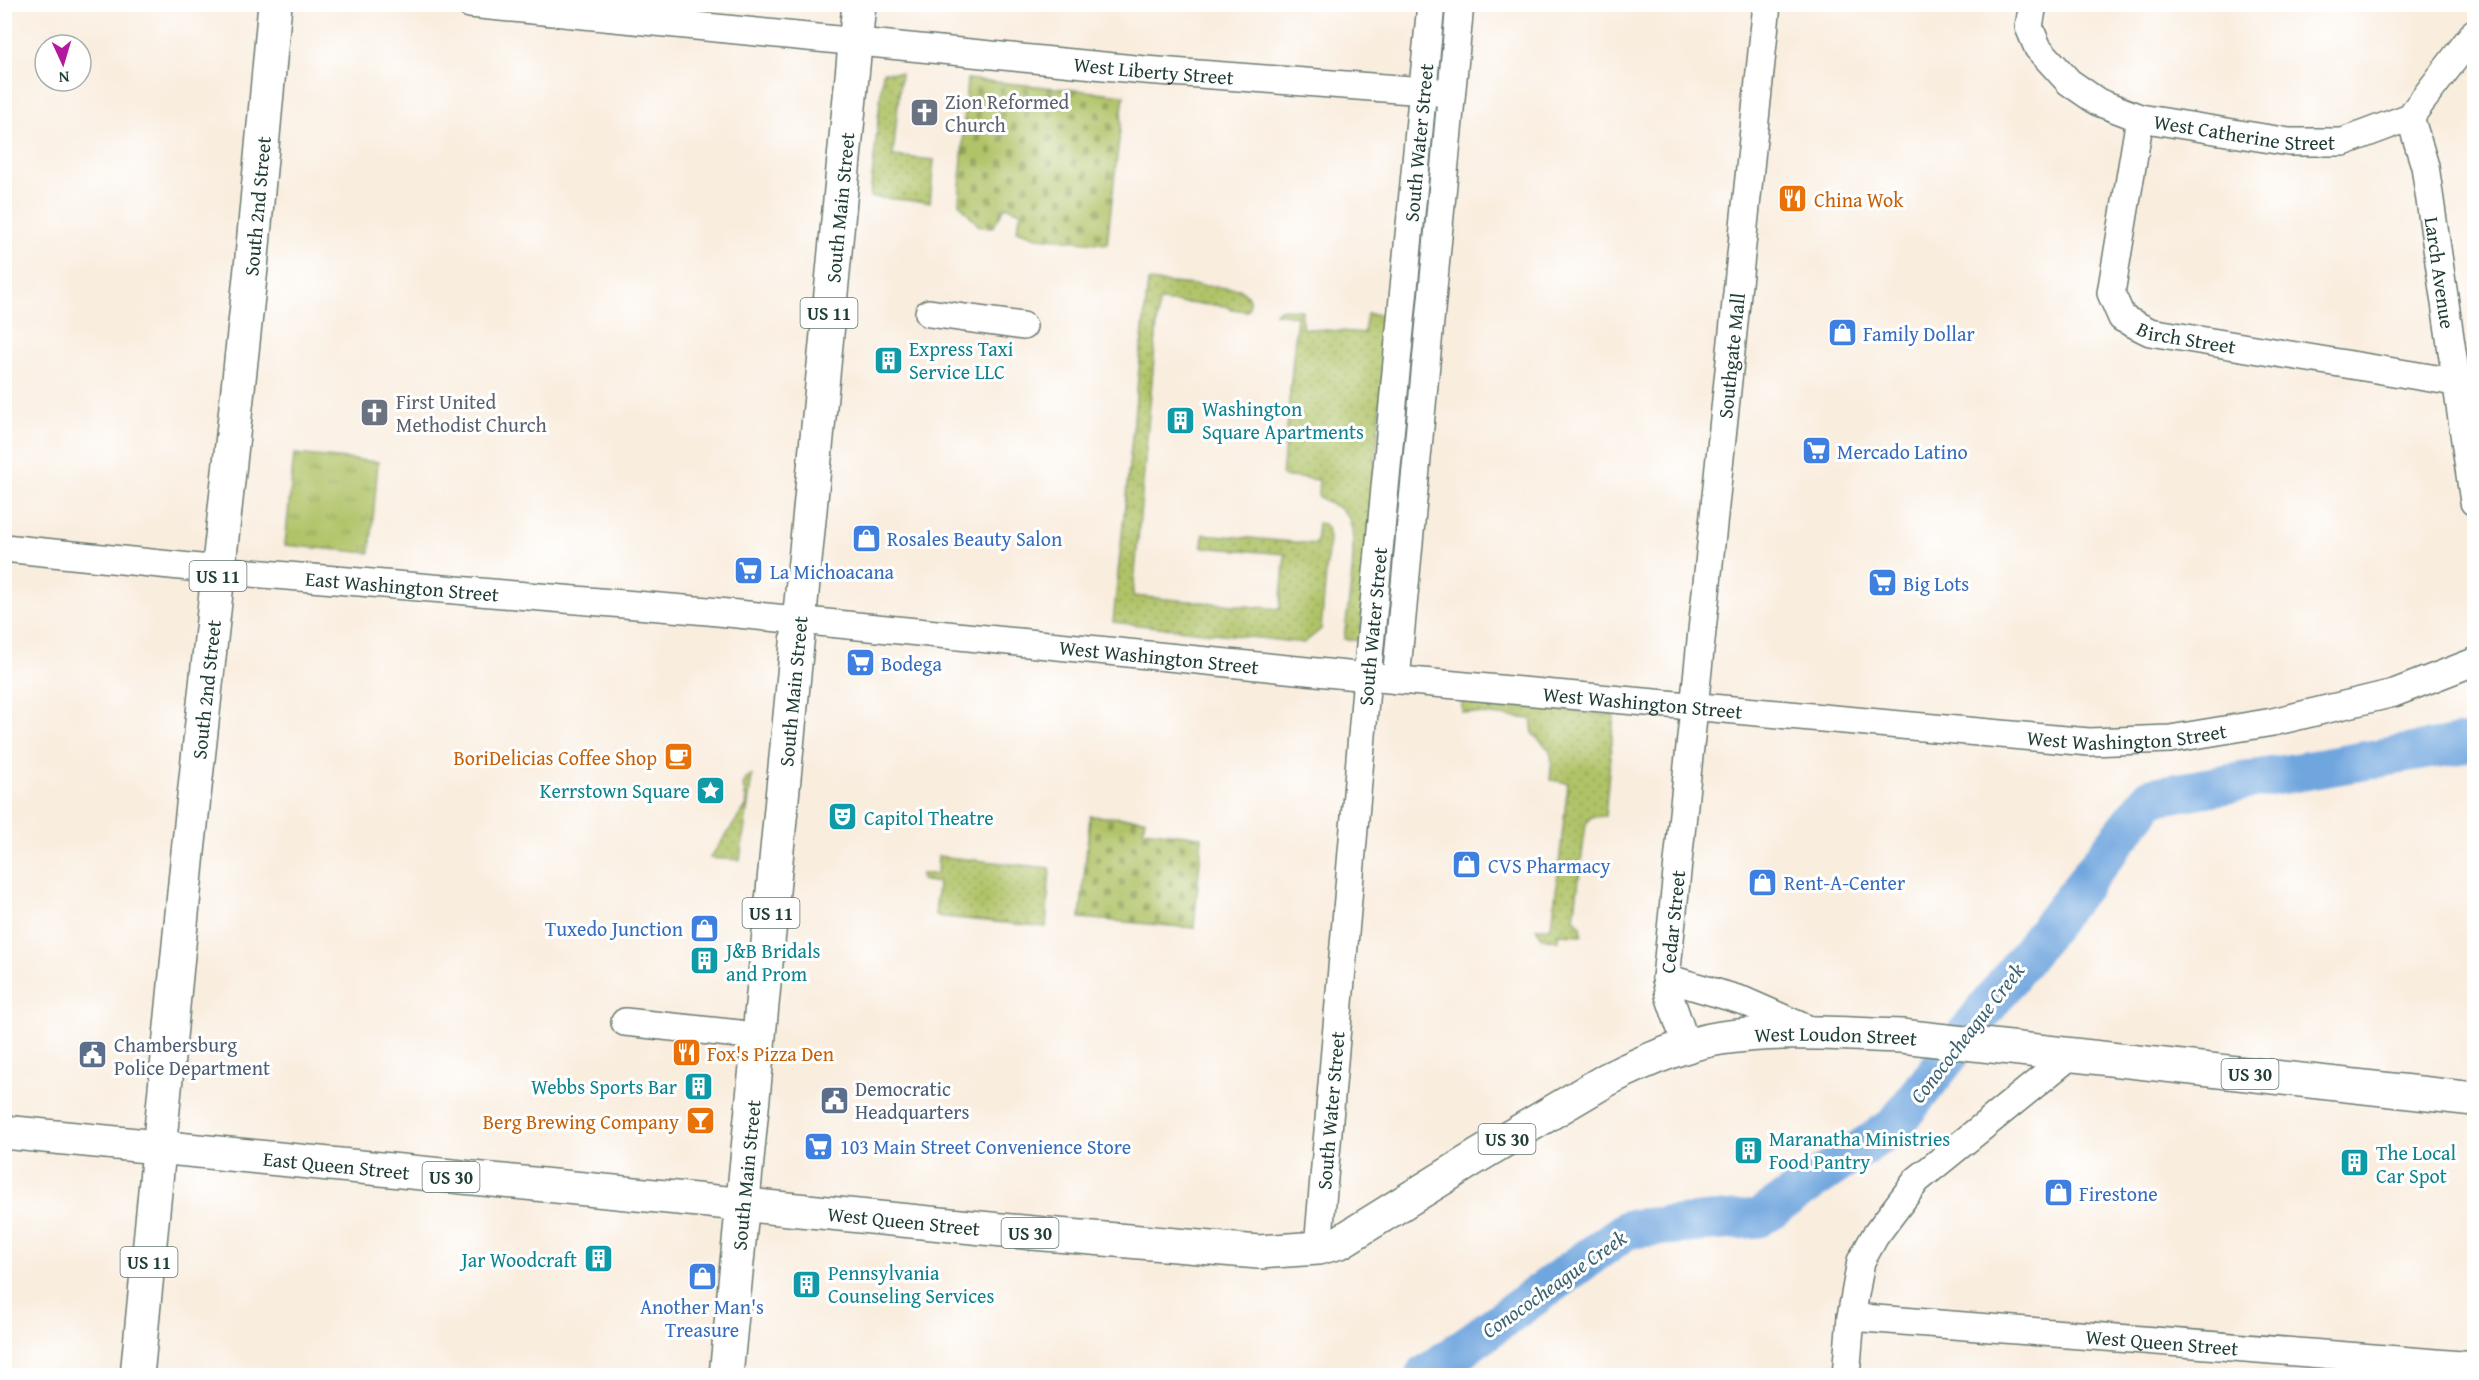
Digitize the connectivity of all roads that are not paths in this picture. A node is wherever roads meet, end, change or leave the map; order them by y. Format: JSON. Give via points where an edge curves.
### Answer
{"nodes":[{"id":1,"x":275,"y":4,"type":"edge"},
{"id":2,"x":470,"y":4,"type":"edge"},
{"id":3,"x":860,"y":4,"type":"edge"},
{"id":4,"x":1431,"y":4,"type":"edge"},
{"id":5,"x":1460,"y":4,"type":"edge"},
{"id":6,"x":1767,"y":4,"type":"edge"},
{"id":7,"x":2033,"y":4,"type":"edge"},
{"id":8,"x":2475,"y":33,"type":"edge"},
{"id":9,"x":856,"y":42,"type":"junction"},
{"id":10,"x":1422,"y":89,"type":"junction"},
{"id":11,"x":1451,"y":93,"type":"junction"},
{"id":12,"x":2410,"y":117,"type":"junction"},
{"id":13,"x":2140,"y":118,"type":"junction"},
{"id":14,"x":929,"y":313,"type":"dead end"},
{"id":15,"x":1023,"y":326,"type":"dead end"},
{"id":16,"x":2455,"y":382,"type":"junction"},
{"id":17,"x":2475,"y":502,"type":"edge"},
{"id":18,"x":4,"y":548,"type":"edge"},
{"id":19,"x":218,"y":569,"type":"junction"},
{"id":20,"x":800,"y":621,"type":"junction"},
{"id":21,"x":2475,"y":662,"type":"edge"},
{"id":22,"x":1367,"y":677,"type":"junction"},
{"id":23,"x":1396,"y":680,"type":"junction"},
{"id":24,"x":1694,"y":708,"type":"junction"},
{"id":25,"x":1666,"y":978,"type":"junction"},
{"id":26,"x":625,"y":1022,"type":"dead end"},
{"id":27,"x":1814,"y":1032,"type":"junction"},
{"id":28,"x":739,"y":1034,"type":"dead end"},
{"id":29,"x":1687,"y":1047,"type":"junction"},
{"id":30,"x":2071,"y":1055,"type":"junction"},
{"id":31,"x":2475,"y":1099,"type":"edge"},
{"id":32,"x":4,"y":1132,"type":"edge"},
{"id":33,"x":160,"y":1148,"type":"junction"},
{"id":34,"x":742,"y":1204,"type":"junction"},
{"id":35,"x":1318,"y":1248,"type":"junction"},
{"id":36,"x":1851,"y":1317,"type":"junction"},
{"id":37,"x":2475,"y":1366,"type":"edge"},
{"id":38,"x":137,"y":1376,"type":"edge"},
{"id":39,"x":726,"y":1376,"type":"edge"},
{"id":40,"x":1846,"y":1376,"type":"edge"}],
"edges":[{"from":1,"to":19,"type":"main road","name":"South 2nd Street","number":"US 11"},
{"from":2,"to":9,"type":"street","name":"West Liberty Street"},
{"from":3,"to":9,"type":"main road","name":"South Main Street","number":"US 11"},
{"from":4,"to":10,"type":"street","name":"South Water Street"},
{"from":5,"to":11,"type":"street","name":"South Water Street"},
{"from":6,"to":24,"type":"street","name":"Southgate Mall"},
{"from":7,"to":13,"type":"street","name":"West Catherine Street","via":[[2029,27],[2038,48],[2069,82],[2098,102]]},
{"from":8,"to":12,"type":"street"},
{"from":9,"to":10,"type":"street","name":"West Liberty Street","via":[[1145,70]]},
{"from":9,"to":20,"type":"main road","name":"South Main Street","number":"US 11"},
{"from":10,"to":11,"type":"street","name":"West Liberty Street"},
{"from":10,"to":22,"type":"street","name":"South Water Street"},
{"from":11,"to":23,"type":"street","name":"South Water Street"},
{"from":12,"to":13,"type":"street","name":"West Catherine Street","via":[[2343,142],[2289,142]]},
{"from":12,"to":16,"type":"street","name":"Larch Avenue","via":[[2425,166]]},
{"from":13,"to":16,"type":"street","name":"Birch Street","via":[[2111,293],[2122,318],[2150,332]]},
{"from":14,"to":15,"type":"street"},
{"from":16,"to":17,"type":"street","name":"Larch Avenue"},
{"from":18,"to":19,"type":"street","name":"East Washington Street"},
{"from":19,"to":20,"type":"street","name":"East Washington Street"},
{"from":19,"to":33,"type":"main road","name":"South 2nd Street","number":"US 11"},
{"from":20,"to":22,"type":"street","name":"West Washington Street"},
{"from":20,"to":34,"type":"main road","name":"South Main Street","number":"US 11"},
{"from":21,"to":24,"type":"street","name":"West Washington Street","via":[[2394,693],[2273,722],[2141,742],[2056,740]]},
{"from":22,"to":23,"type":"street","name":"West Washington Street"},
{"from":22,"to":35,"type":"street","name":"South Water Street"},
{"from":23,"to":24,"type":"street","name":"West Washington Street"},
{"from":24,"to":25,"type":"street","name":"Cedar Street"},
{"from":25,"to":27,"type":"street","name":"Cedar Street","via":[[1744,1001]]},
{"from":25,"to":29,"type":"street"},
{"from":26,"to":28,"type":"street"},
{"from":27,"to":29,"type":"main road","name":"West Loudon Street","number":"US 30","via":[[1762,1033]]},
{"from":27,"to":30,"type":"main road","name":"West Loudon Street","number":"US 30","via":[[1900,1036]]},
{"from":29,"to":35,"type":"main road","name":"West Loudon Street","number":"US 30","via":[[1608,1079],[1340,1242]]},
{"from":30,"to":31,"type":"main road","name":"West Loudon Street","number":"US 30"},
{"from":30,"to":36,"type":"street","via":[[1917,1180],[1860,1261]]},
{"from":32,"to":33,"type":"main road","name":"East Queen Street","number":"US 30"},
{"from":33,"to":34,"type":"main road","name":"East Queen Street","number":"US 30"},
{"from":33,"to":38,"type":"main road","name":"South 2nd Street","number":"US 11"},
{"from":34,"to":35,"type":"main road","name":"West Queen Street","number":"US 30","via":[[1259,1252]]},
{"from":34,"to":39,"type":"main road","name":"South Main Street","number":"US 11"},
{"from":36,"to":37,"type":"street","name":"West Queen Street"},
{"from":36,"to":40,"type":"street"}]}
